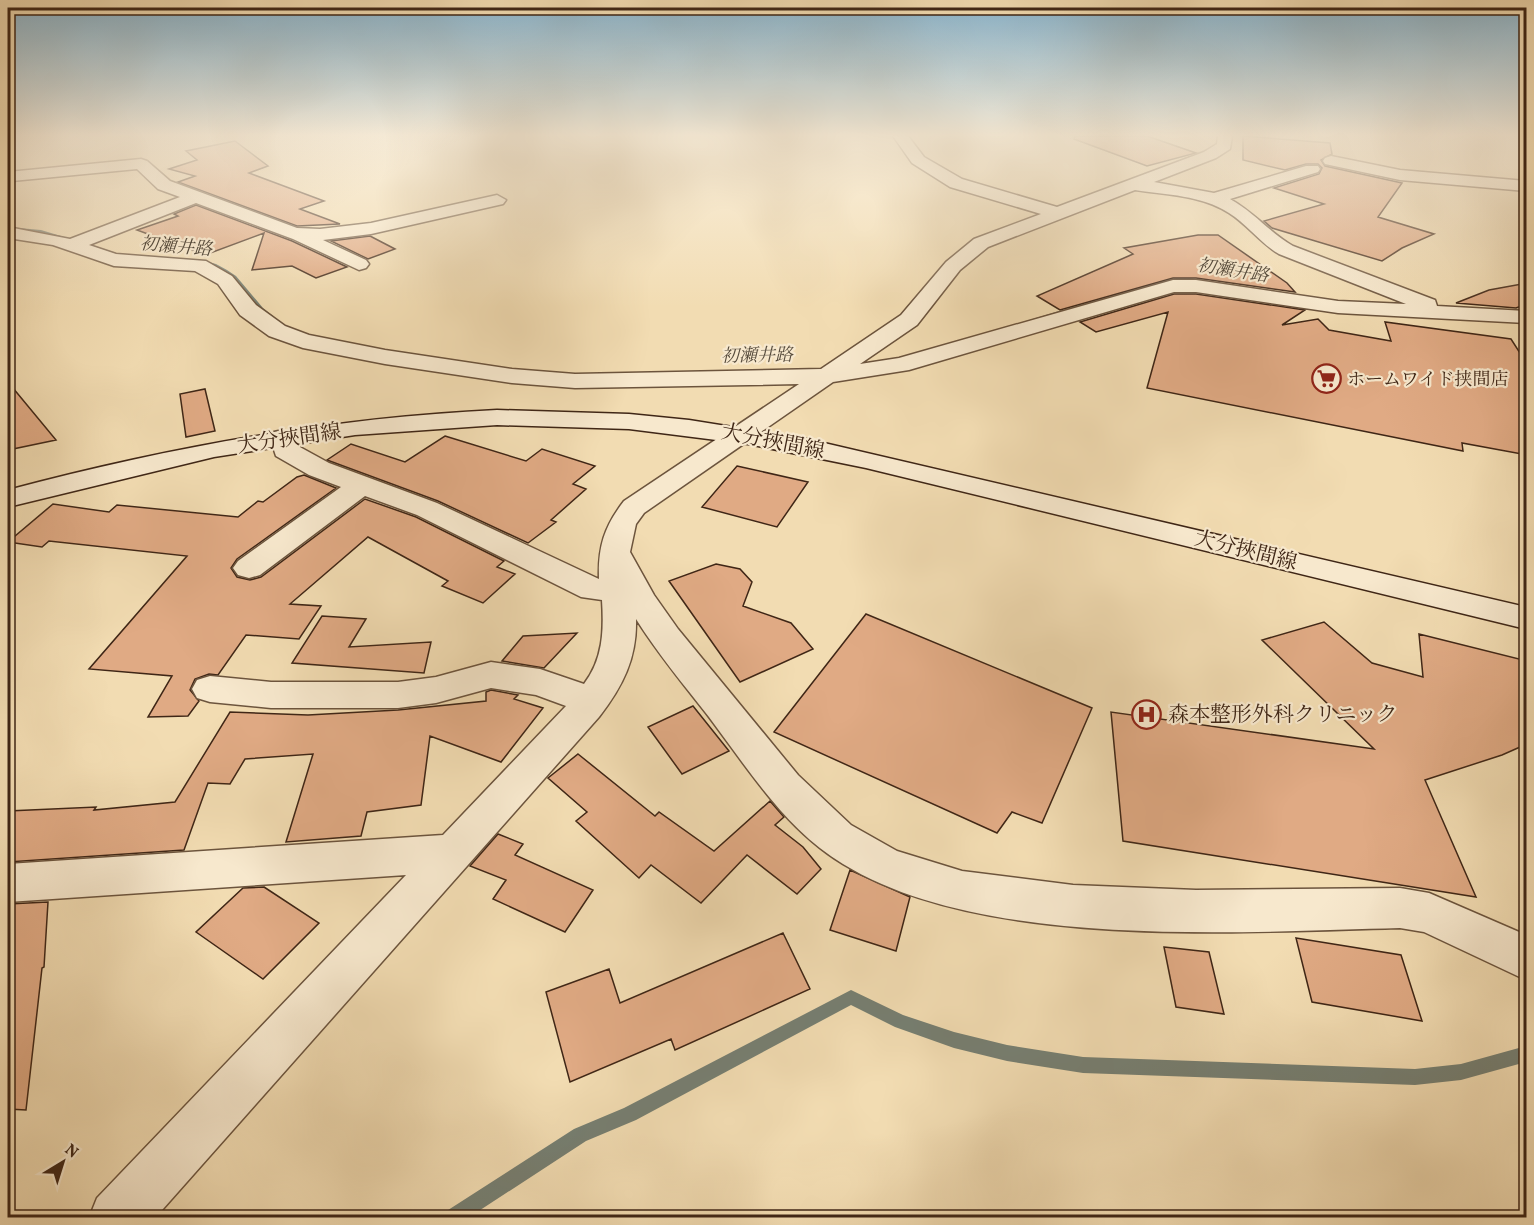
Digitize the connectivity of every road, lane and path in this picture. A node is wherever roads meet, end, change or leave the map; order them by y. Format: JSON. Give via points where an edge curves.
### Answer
{"nodes":[{"id":1,"x":186,"y":193,"type":"edge"},
{"id":2,"x":988,"y":193,"type":"edge"},
{"id":3,"x":1109,"y":193,"type":"edge"},
{"id":4,"x":1179,"y":193,"type":"edge"},
{"id":5,"x":1232,"y":193,"type":"edge"},
{"id":6,"x":197,"y":197,"type":"junction"},
{"id":7,"x":1213,"y":199,"type":"junction"},
{"id":8,"x":497,"y":200,"type":"dead end"},
{"id":9,"x":1057,"y":213,"type":"junction"},
{"id":10,"x":8,"y":233,"type":"edge"},
{"id":11,"x":295,"y":234,"type":"junction"},
{"id":12,"x":73,"y":244,"type":"junction"},
{"id":13,"x":359,"y":264,"type":"dead end"},
{"id":14,"x":1438,"y":314,"type":"junction"},
{"id":15,"x":1527,"y":317,"type":"edge"},
{"id":16,"x":836,"y":370,"type":"junction"},
{"id":17,"x":739,"y":433,"type":"junction"},
{"id":18,"x":283,"y":438,"type":"junction"},
{"id":19,"x":362,"y":485,"type":"junction"},
{"id":20,"x":8,"y":499,"type":"edge"},
{"id":21,"x":614,"y":544,"type":"junction"},
{"id":22,"x":249,"y":567,"type":"dead end"},
{"id":23,"x":616,"y":591,"type":"junction"},
{"id":24,"x":1527,"y":618,"type":"edge"},
{"id":25,"x":210,"y":689,"type":"dead end"},
{"id":26,"x":591,"y":701,"type":"junction"},
{"id":27,"x":452,"y":853,"type":"junction"},
{"id":28,"x":8,"y":883,"type":"edge"},
{"id":29,"x":1527,"y":958,"type":"edge"},
{"id":30,"x":117,"y":1218,"type":"edge"}],
"edges":[{"from":1,"to":6,"type":"street"},
{"from":2,"to":9,"type":"street"},
{"from":3,"to":9,"type":"street"},
{"from":4,"to":7,"type":"street"},
{"from":5,"to":7,"type":"street"},
{"from":6,"to":11,"type":"street"},
{"from":6,"to":12,"type":"street"},
{"from":7,"to":14,"type":"street","via":[[1235,209],[1276,245],[1424,303]]},
{"from":8,"to":11,"type":"street","via":[[383,225]]},
{"from":9,"to":16,"type":"street","via":[[972,249],[909,320]]},
{"from":10,"to":12,"type":"street"},
{"from":11,"to":13,"type":"street"},
{"from":12,"to":16,"type":"street","via":[[114,260],[200,265],[220,275],[248,310],[277,331],[303,341],[385,357],[567,381]]},
{"from":14,"to":15,"type":"street"},
{"from":14,"to":16,"type":"street","via":[[1338,307],[1205,287],[1173,286],[900,365]]},
{"from":16,"to":17,"type":"street"},
{"from":17,"to":18,"type":"street","name":"大分挾間線","via":[[627,421],[524,418],[418,422]]},
{"from":17,"to":21,"type":"street","via":[[634,507],[624,517]]},
{"from":17,"to":24,"type":"street","name":"大分挾間線","via":[[960,481]]},
{"from":18,"to":19,"type":"street","via":[[289,453]]},
{"from":18,"to":20,"type":"street","name":"大分挾間線","via":[[161,460]]},
{"from":19,"to":22,"type":"street"},
{"from":19,"to":23,"type":"street","via":[[427,509],[592,589]]},
{"from":21,"to":23,"type":"street"},
{"from":21,"to":29,"type":"street","via":[[653,619],[774,776],[836,837],[882,864],[967,893],[1053,904],[1168,912],[1400,908],[1429,913]]},
{"from":23,"to":26,"type":"street","via":[[620,629],[616,657]]},
{"from":25,"to":26,"type":"street","via":[[272,695],[398,695],[436,690],[490,675],[540,682]]},
{"from":26,"to":27,"type":"street"},
{"from":27,"to":28,"type":"street"},
{"from":27,"to":30,"type":"street"}]}
